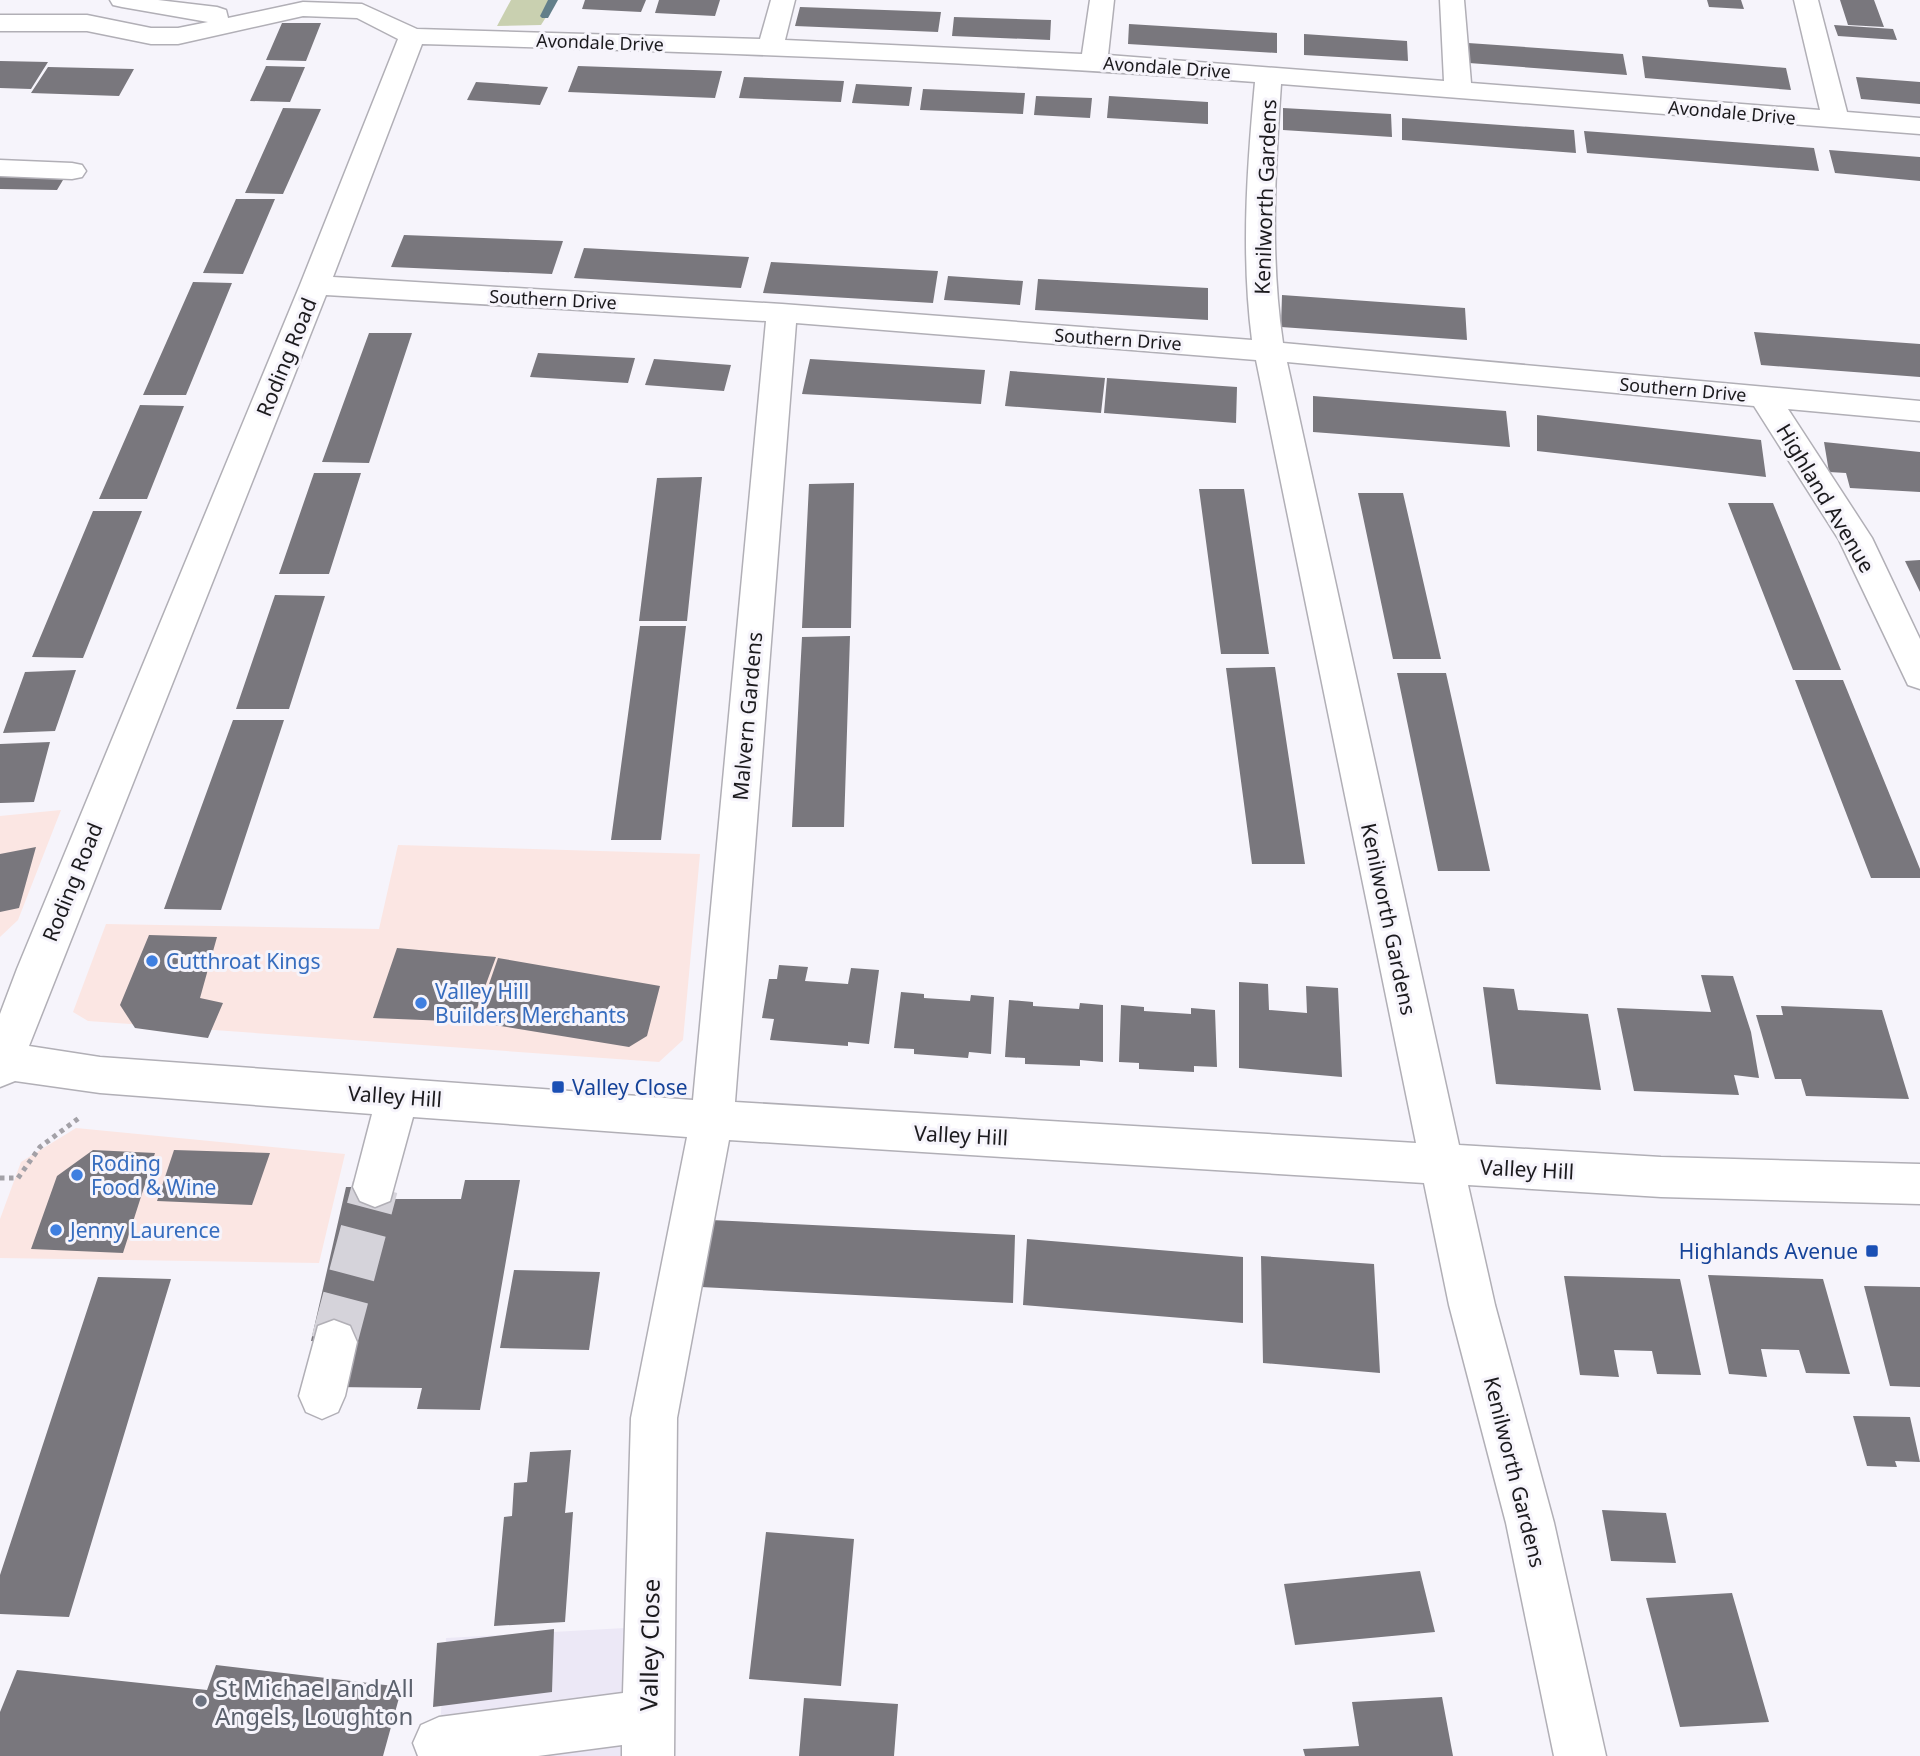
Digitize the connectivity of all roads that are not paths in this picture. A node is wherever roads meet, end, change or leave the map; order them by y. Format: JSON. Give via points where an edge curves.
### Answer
{"nodes":[{"id":1,"x":122,"y":0,"type":"edge"},
{"id":2,"x":783,"y":0,"type":"edge"},
{"id":3,"x":1102,"y":0,"type":"edge"},
{"id":4,"x":1452,"y":0,"type":"edge"},
{"id":5,"x":1806,"y":0,"type":"edge"},
{"id":6,"x":364,"y":5,"type":"edge"},
{"id":7,"x":268,"y":17,"type":"junction"},
{"id":8,"x":0,"y":23,"type":"edge"},
{"id":9,"x":412,"y":36,"type":"junction"},
{"id":10,"x":770,"y":47,"type":"junction"},
{"id":11,"x":1094,"y":62,"type":"junction"},
{"id":12,"x":1269,"y":74,"type":"junction"},
{"id":13,"x":1458,"y":89,"type":"junction"},
{"id":14,"x":1836,"y":121,"type":"junction"},
{"id":15,"x":1920,"y":127,"type":"edge"},
{"id":16,"x":0,"y":168,"type":"edge"},
{"id":17,"x":72,"y":171,"type":"dead end"},
{"id":18,"x":315,"y":285,"type":"junction"},
{"id":19,"x":782,"y":313,"type":"junction"},
{"id":20,"x":1269,"y":351,"type":"junction"},
{"id":21,"x":1764,"y":397,"type":"junction"},
{"id":22,"x":1920,"y":411,"type":"edge"},
{"id":23,"x":1920,"y":676,"type":"edge"},
{"id":24,"x":1,"y":1063,"type":"edge"},
{"id":25,"x":397,"y":1096,"type":"junction"},
{"id":26,"x":712,"y":1120,"type":"junction"},
{"id":27,"x":1441,"y":1164,"type":"junction"},
{"id":28,"x":1920,"y":1184,"type":"edge"},
{"id":29,"x":375,"y":1187,"type":"tunnel mouth"},
{"id":30,"x":334,"y":1342,"type":"tunnel mouth"},
{"id":31,"x":322,"y":1396,"type":"dead end"},
{"id":32,"x":647,"y":1736,"type":"edge"},
{"id":33,"x":439,"y":1743,"type":"dead end"},
{"id":34,"x":1580,"y":1756,"type":"edge"}],
"edges":[{"from":1,"to":7,"type":"street","via":[[184,13]]},
{"from":2,"to":10,"type":"street"},
{"from":3,"to":11,"type":"street"},
{"from":4,"to":13,"type":"street"},
{"from":5,"to":14,"type":"street"},
{"from":6,"to":7,"type":"street","via":[[303,9]]},
{"from":6,"to":9,"type":"street"},
{"from":7,"to":8,"type":"street","via":[[178,36],[151,36],[87,23]]},
{"from":9,"to":10,"type":"street","name":"Avondale Drive"},
{"from":9,"to":18,"type":"street","name":"Roding Road"},
{"from":10,"to":11,"type":"street","name":"Avondale Drive"},
{"from":11,"to":12,"type":"street","name":"Avondale Drive"},
{"from":12,"to":13,"type":"street","name":"Avondale Drive"},
{"from":12,"to":20,"type":"street","name":"Kenilworth Gardens","via":[[1260,289]]},
{"from":13,"to":14,"type":"street","name":"Avondale Drive"},
{"from":14,"to":15,"type":"street","name":"Avondale Drive"},
{"from":16,"to":17,"type":"street"},
{"from":18,"to":19,"type":"street","name":"Southern Drive"},
{"from":18,"to":24,"type":"street","name":"Roding Road"},
{"from":19,"to":20,"type":"street","name":"Southern Drive"},
{"from":19,"to":26,"type":"street","name":"Malvern Gardens"},
{"from":20,"to":21,"type":"street","name":"Southern Drive"},
{"from":20,"to":27,"type":"street","name":"Kenilworth Gardens"},
{"from":21,"to":22,"type":"street","name":"Southern Drive"},
{"from":21,"to":23,"type":"street","name":"Highland Avenue","via":[[1855,538]]},
{"from":24,"to":25,"type":"street","name":"Valley Hill","via":[[100,1075]]},
{"from":25,"to":26,"type":"street","name":"Valley Hill"},
{"from":25,"to":29,"type":"street"},
{"from":26,"to":27,"type":"street","name":"Valley Hill"},
{"from":26,"to":32,"type":"street","name":"Valley Close","via":[[654,1418]]},
{"from":27,"to":28,"type":"street","name":"Valley Hill","via":[[1661,1177]]},
{"from":27,"to":34,"type":"street","name":"Kenilworth Gardens","via":[[1472,1305],[1530,1523]]},
{"from":30,"to":31,"type":"street"},
{"from":32,"to":33,"type":"street"}]}
